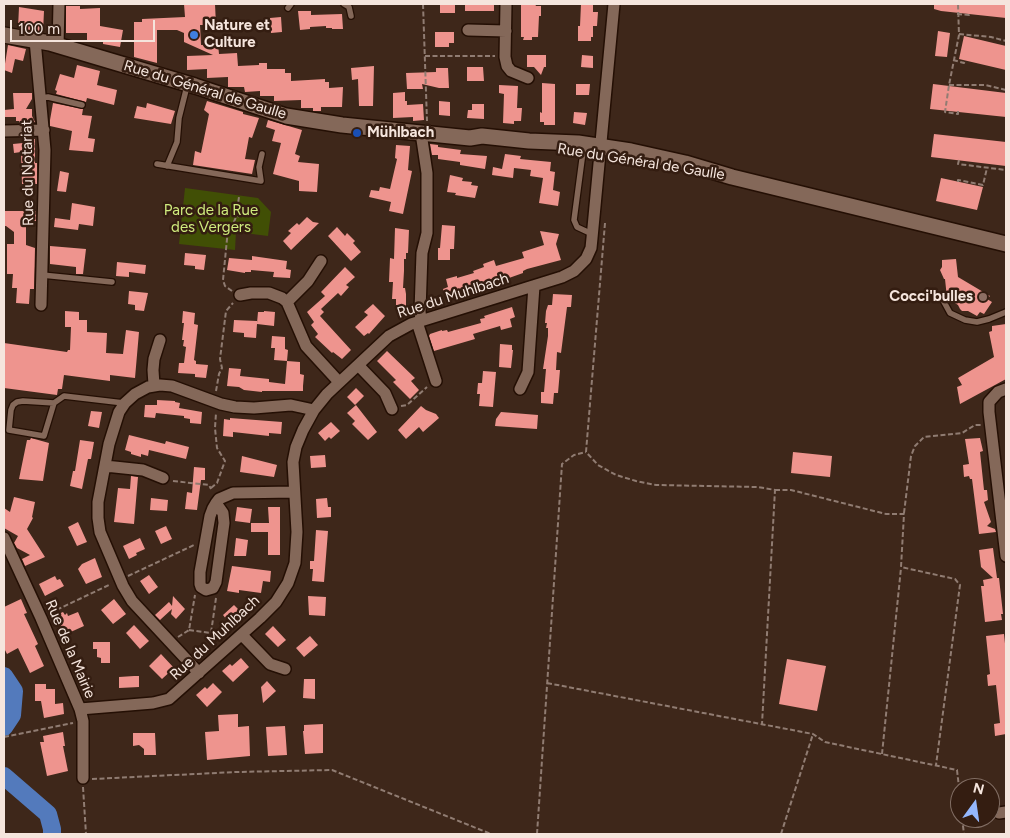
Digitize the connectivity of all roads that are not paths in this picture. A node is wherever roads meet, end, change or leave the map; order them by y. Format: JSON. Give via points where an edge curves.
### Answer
{"nodes":[{"id":1,"x":59,"y":4,"type":"edge"},
{"id":2,"x":345,"y":4,"type":"edge"},
{"id":3,"x":506,"y":4,"type":"edge"},
{"id":4,"x":614,"y":4,"type":"edge"},
{"id":5,"x":351,"y":16,"type":"dead end"},
{"id":6,"x":468,"y":30,"type":"dead end"},
{"id":7,"x":506,"y":31,"type":"junction"},
{"id":8,"x":4,"y":35,"type":"edge"},
{"id":9,"x":35,"y":40,"type":"junction"},
{"id":10,"x":58,"y":46,"type":"junction"},
{"id":11,"x":528,"y":78,"type":"dead end"},
{"id":12,"x":188,"y":84,"type":"junction"},
{"id":13,"x":40,"y":98,"type":"junction"},
{"id":14,"x":82,"y":105,"type":"dead end"},
{"id":15,"x":44,"y":130,"type":"junction"},
{"id":16,"x":4,"y":131,"type":"edge"},
{"id":17,"x":424,"y":133,"type":"junction"},
{"id":18,"x":529,"y":141,"type":"junction"},
{"id":19,"x":602,"y":150,"type":"junction"},
{"id":20,"x":583,"y":152,"type":"junction"},
{"id":21,"x":262,"y":154,"type":"dead end"},
{"id":22,"x":158,"y":164,"type":"dead end"},
{"id":23,"x":167,"y":166,"type":"junction"},
{"id":24,"x":593,"y":234,"type":"junction"},
{"id":25,"x":1006,"y":244,"type":"edge"},
{"id":26,"x":321,"y":261,"type":"dead end"},
{"id":27,"x":42,"y":274,"type":"junction"},
{"id":28,"x":112,"y":282,"type":"dead end"},
{"id":29,"x":534,"y":286,"type":"junction"},
{"id":30,"x":240,"y":295,"type":"road end"},
{"id":31,"x":287,"y":302,"type":"junction"},
{"id":32,"x":944,"y":302,"type":"dead end"},
{"id":33,"x":41,"y":305,"type":"dead end"},
{"id":34,"x":1006,"y":312,"type":"edge"},
{"id":35,"x":419,"y":321,"type":"junction"},
{"id":36,"x":160,"y":340,"type":"dead end"},
{"id":37,"x":358,"y":366,"type":"junction"},
{"id":38,"x":436,"y":381,"type":"road end"},
{"id":39,"x":338,"y":382,"type":"junction"},
{"id":40,"x":154,"y":385,"type":"junction"},
{"id":41,"x":520,"y":389,"type":"dead end"},
{"id":42,"x":1006,"y":389,"type":"edge"},
{"id":43,"x":54,"y":403,"type":"junction"},
{"id":44,"x":125,"y":403,"type":"junction"},
{"id":45,"x":392,"y":409,"type":"road end"},
{"id":46,"x":314,"y":410,"type":"junction"},
{"id":47,"x":105,"y":466,"type":"junction"},
{"id":48,"x":163,"y":478,"type":"road end"},
{"id":49,"x":294,"y":492,"type":"junction"},
{"id":50,"x":1003,"y":495,"type":"edge"},
{"id":51,"x":216,"y":502,"type":"junction"},
{"id":52,"x":4,"y":538,"type":"edge"},
{"id":53,"x":1006,"y":556,"type":"edge"},
{"id":54,"x":242,"y":635,"type":"junction"},
{"id":55,"x":285,"y":669,"type":"dead end"},
{"id":56,"x":199,"y":673,"type":"junction"},
{"id":57,"x":80,"y":709,"type":"junction"},
{"id":58,"x":83,"y":778,"type":"road end"}],
"edges":[{"from":1,"to":10,"type":"street"},
{"from":2,"to":5,"type":"lane"},
{"from":3,"to":7,"type":"street"},
{"from":4,"to":19,"type":"street","name":"Rue du Muhlbach"},
{"from":6,"to":7,"type":"street"},
{"from":7,"to":11,"type":"street","via":[[507,66]]},
{"from":8,"to":9,"type":"street","name":"Rue du Général de Gaulle"},
{"from":9,"to":10,"type":"street","name":"Rue du Général de Gaulle"},
{"from":9,"to":13,"type":"street","name":"Rue du Notariat"},
{"from":10,"to":12,"type":"street","name":"Rue du Général de Gaulle"},
{"from":12,"to":17,"type":"street","name":"Rue du Général de Gaulle","via":[[286,116]]},
{"from":12,"to":23,"type":"lane","via":[[179,118],[177,142]]},
{"from":13,"to":14,"type":"lane"},
{"from":13,"to":15,"type":"street","name":"Rue du Notariat"},
{"from":15,"to":16,"type":"street"},
{"from":15,"to":27,"type":"street","name":"Rue du Notariat"},
{"from":17,"to":18,"type":"street","name":"Rue du Général de Gaulle"},
{"from":17,"to":35,"type":"street","via":[[427,233],[422,253]]},
{"from":18,"to":19,"type":"street","name":"Rue du Général de Gaulle","via":[[550,141]]},
{"from":18,"to":20,"type":"street","name":"Rue du Général de Gaulle","via":[[556,150]]},
{"from":19,"to":20,"type":"street","name":"Rue du Général de Gaulle"},
{"from":19,"to":24,"type":"street","name":"Rue du Muhlbach"},
{"from":19,"to":25,"type":"street","name":"Rue du Général de Gaulle","via":[[685,163]]},
{"from":20,"to":24,"type":"lane","via":[[574,220],[577,227]]},
{"from":21,"to":23,"type":"lane","via":[[260,181]]},
{"from":22,"to":23,"type":"lane"},
{"from":24,"to":29,"type":"street","name":"Rue du Muhlbach","via":[[589,254],[579,268]]},
{"from":26,"to":31,"type":"street","via":[[308,281]]},
{"from":27,"to":28,"type":"lane"},
{"from":27,"to":33,"type":"street","name":"Rue du Notariat"},
{"from":29,"to":35,"type":"street","name":"Rue du Muhlbach"},
{"from":29,"to":41,"type":"street","via":[[528,372]]},
{"from":30,"to":31,"type":"street","via":[[269,294]]},
{"from":31,"to":39,"type":"street","via":[[306,346]]},
{"from":32,"to":34,"type":"lane","via":[[950,313],[977,322]]},
{"from":35,"to":37,"type":"street","name":"Rue du Muhlbach","via":[[393,332]]},
{"from":35,"to":38,"type":"street"},
{"from":36,"to":40,"type":"street","via":[[153,366]]},
{"from":37,"to":39,"type":"street","name":"Rue du Muhlbach"},
{"from":37,"to":45,"type":"street","via":[[385,393]]},
{"from":39,"to":46,"type":"street","name":"Rue du Muhlbach"},
{"from":40,"to":44,"type":"street","via":[[141,390]]},
{"from":40,"to":46,"type":"street","via":[[172,386],[243,408],[291,405]]},
{"from":42,"to":50,"type":"street","via":[[989,402]]},
{"from":43,"to":43,"type":"lane","via":[[17,402],[11,410],[9,430],[44,436]]},
{"from":43,"to":44,"type":"lane","via":[[64,396]]},
{"from":44,"to":47,"type":"street","via":[[114,426]]},
{"from":46,"to":49,"type":"street","name":"Rue du Muhlbach","via":[[294,456]]},
{"from":47,"to":48,"type":"street","via":[[143,470]]},
{"from":47,"to":56,"type":"street","via":[[98,524],[126,592]]},
{"from":49,"to":51,"type":"street","via":[[233,493]]},
{"from":49,"to":54,"type":"street","name":"Rue du Muhlbach","via":[[297,544],[291,577],[276,602]]},
{"from":50,"to":53,"type":"street"},
{"from":51,"to":51,"type":"street","via":[[224,518],[218,573],[214,586],[206,590],[200,584],[208,525]]},
{"from":52,"to":57,"type":"street","name":"Rue de la Mairie"},
{"from":54,"to":55,"type":"street","via":[[270,664]]},
{"from":54,"to":56,"type":"street","name":"Rue du Muhlbach"},
{"from":56,"to":57,"type":"street","name":"Rue du Muhlbach","via":[[164,701]]},
{"from":57,"to":58,"type":"street","name":"Rue de la Mairie"}]}
